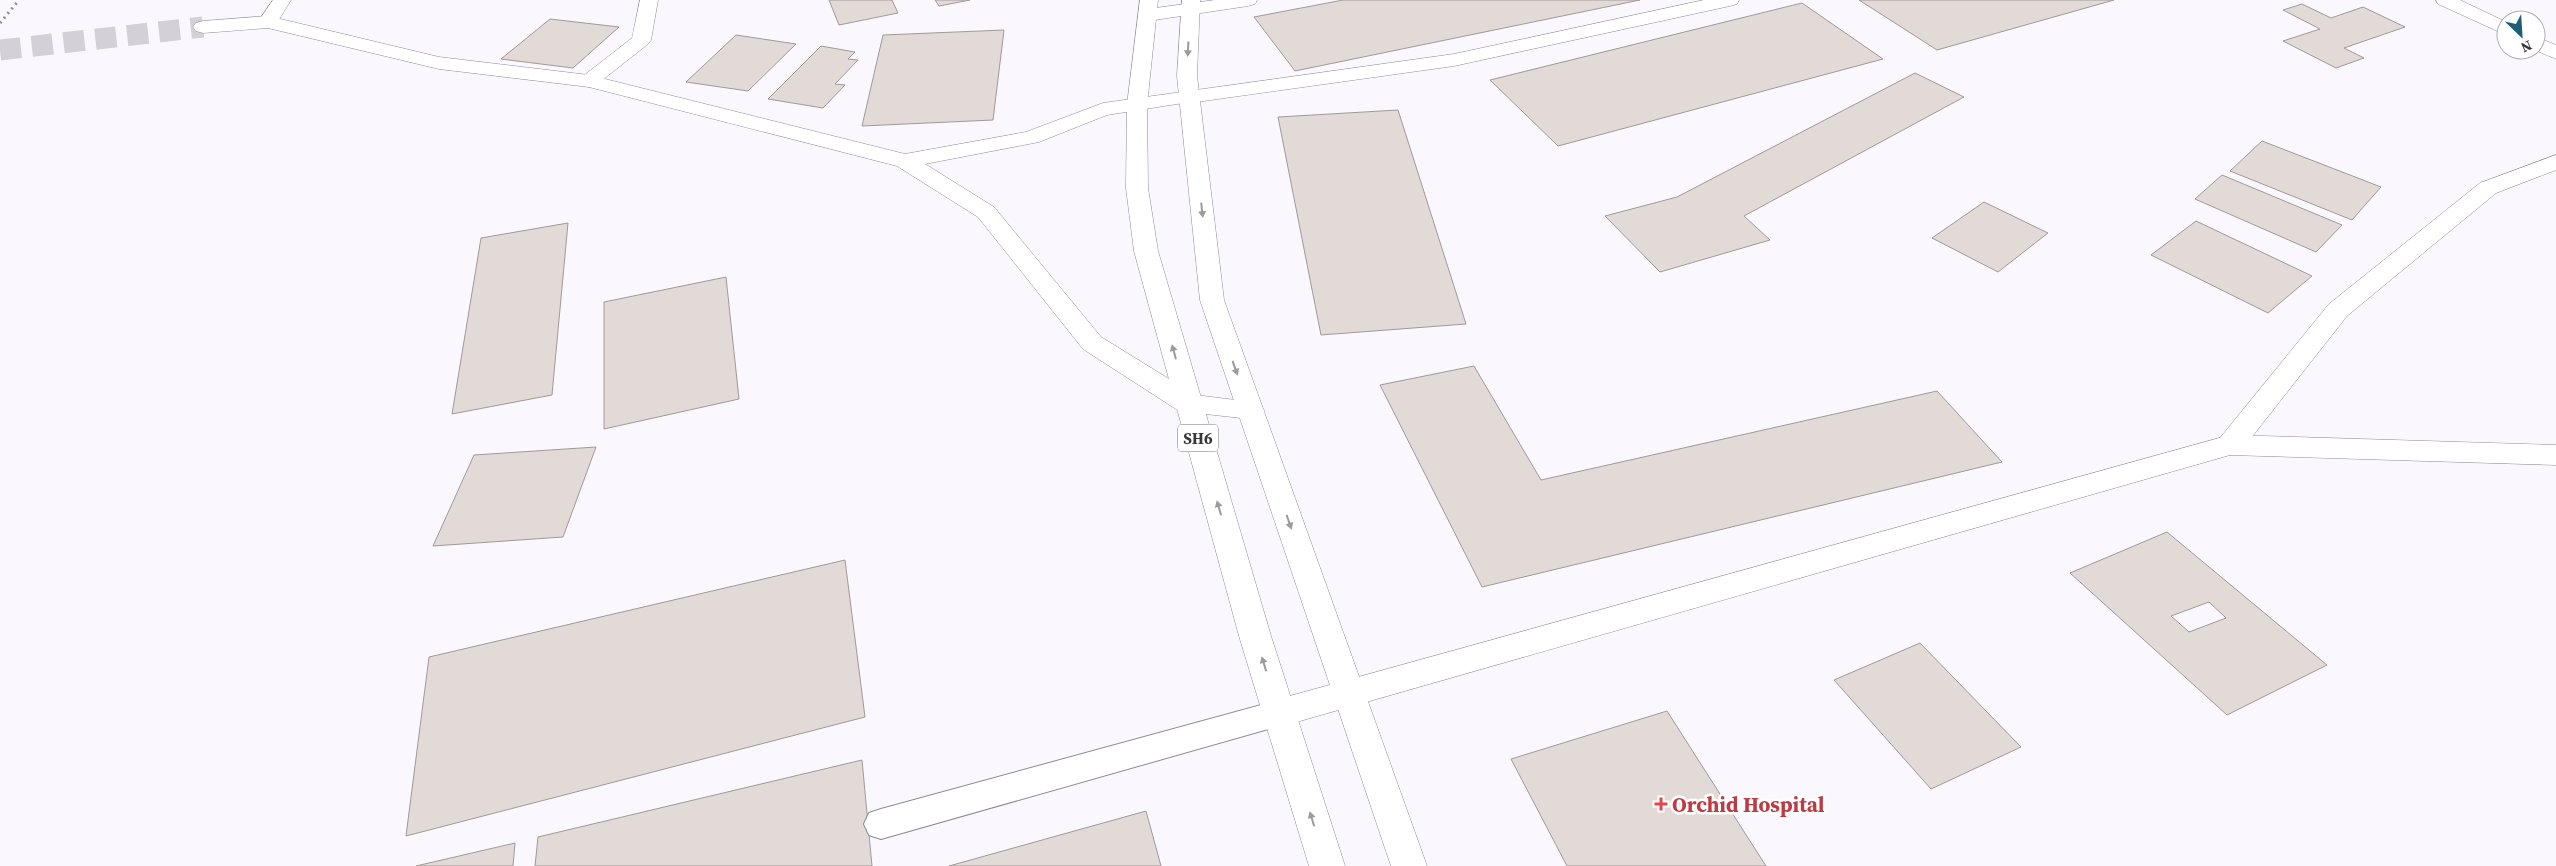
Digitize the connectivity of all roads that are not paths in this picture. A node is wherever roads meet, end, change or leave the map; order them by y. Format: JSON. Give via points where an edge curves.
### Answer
{"nodes":[{"id":1,"x":282,"y":0,"type":"edge"},
{"id":2,"x":649,"y":0,"type":"edge"},
{"id":3,"x":1248,"y":0,"type":"edge"},
{"id":4,"x":1730,"y":0,"type":"edge"},
{"id":5,"x":2445,"y":0,"type":"edge"},
{"id":6,"x":1191,"y":5,"type":"edge"},
{"id":7,"x":1148,"y":7,"type":"edge"},
{"id":8,"x":268,"y":22,"type":"junction"},
{"id":9,"x":2496,"y":24,"type":"edge"},
{"id":10,"x":203,"y":27,"type":"tunnel mouth"},
{"id":11,"x":589,"y":81,"type":"junction"},
{"id":12,"x":1189,"y":97,"type":"junction"},
{"id":13,"x":1137,"y":105,"type":"junction"},
{"id":14,"x":905,"y":161,"type":"junction"},
{"id":15,"x":2556,"y":162,"type":"edge"},
{"id":16,"x":1189,"y":404,"type":"junction"},
{"id":17,"x":1250,"y":410,"type":"junction"},
{"id":18,"x":2230,"y":446,"type":"junction"},
{"id":19,"x":2556,"y":455,"type":"edge"},
{"id":20,"x":1349,"y":693,"type":"junction"},
{"id":21,"x":1279,"y":713,"type":"junction"},
{"id":22,"x":880,"y":824,"type":"dead end"},
{"id":23,"x":1327,"y":866,"type":"edge"},
{"id":24,"x":1409,"y":866,"type":"edge"}],
"edges":[{"from":1,"to":8,"type":"street"},
{"from":2,"to":11,"type":"street","via":[[641,40]]},
{"from":3,"to":6,"type":"street"},
{"from":4,"to":12,"type":"street","via":[[1454,60]]},
{"from":5,"to":9,"type":"street"},
{"from":6,"to":7,"type":"street"},
{"from":6,"to":12,"type":"street","one_way":true},
{"from":7,"to":13,"type":"street","number":"SH6"},
{"from":8,"to":10,"type":"street"},
{"from":8,"to":11,"type":"street","via":[[439,63]]},
{"from":11,"to":14,"type":"street"},
{"from":12,"to":13,"type":"street"},
{"from":12,"to":17,"type":"street","one_way":true,"via":[[1212,300]]},
{"from":13,"to":14,"type":"street","via":[[1103,109],[1032,137]]},
{"from":16,"to":13,"type":"street","number":"SH6","one_way":true,"via":[[1146,251],[1137,188]]},
{"from":14,"to":16,"type":"street","via":[[986,212],[1092,343]]},
{"from":15,"to":18,"type":"street","via":[[2488,188],[2338,310]]},
{"from":16,"to":17,"type":"street"},
{"from":21,"to":16,"type":"street","number":"SH6","one_way":true},
{"from":17,"to":20,"type":"street","one_way":true},
{"from":18,"to":19,"type":"street"},
{"from":18,"to":20,"type":"street"},
{"from":20,"to":21,"type":"street"},
{"from":20,"to":24,"type":"street"},
{"from":21,"to":22,"type":"lane"},
{"from":23,"to":21,"type":"street","number":"SH6","one_way":true}]}
